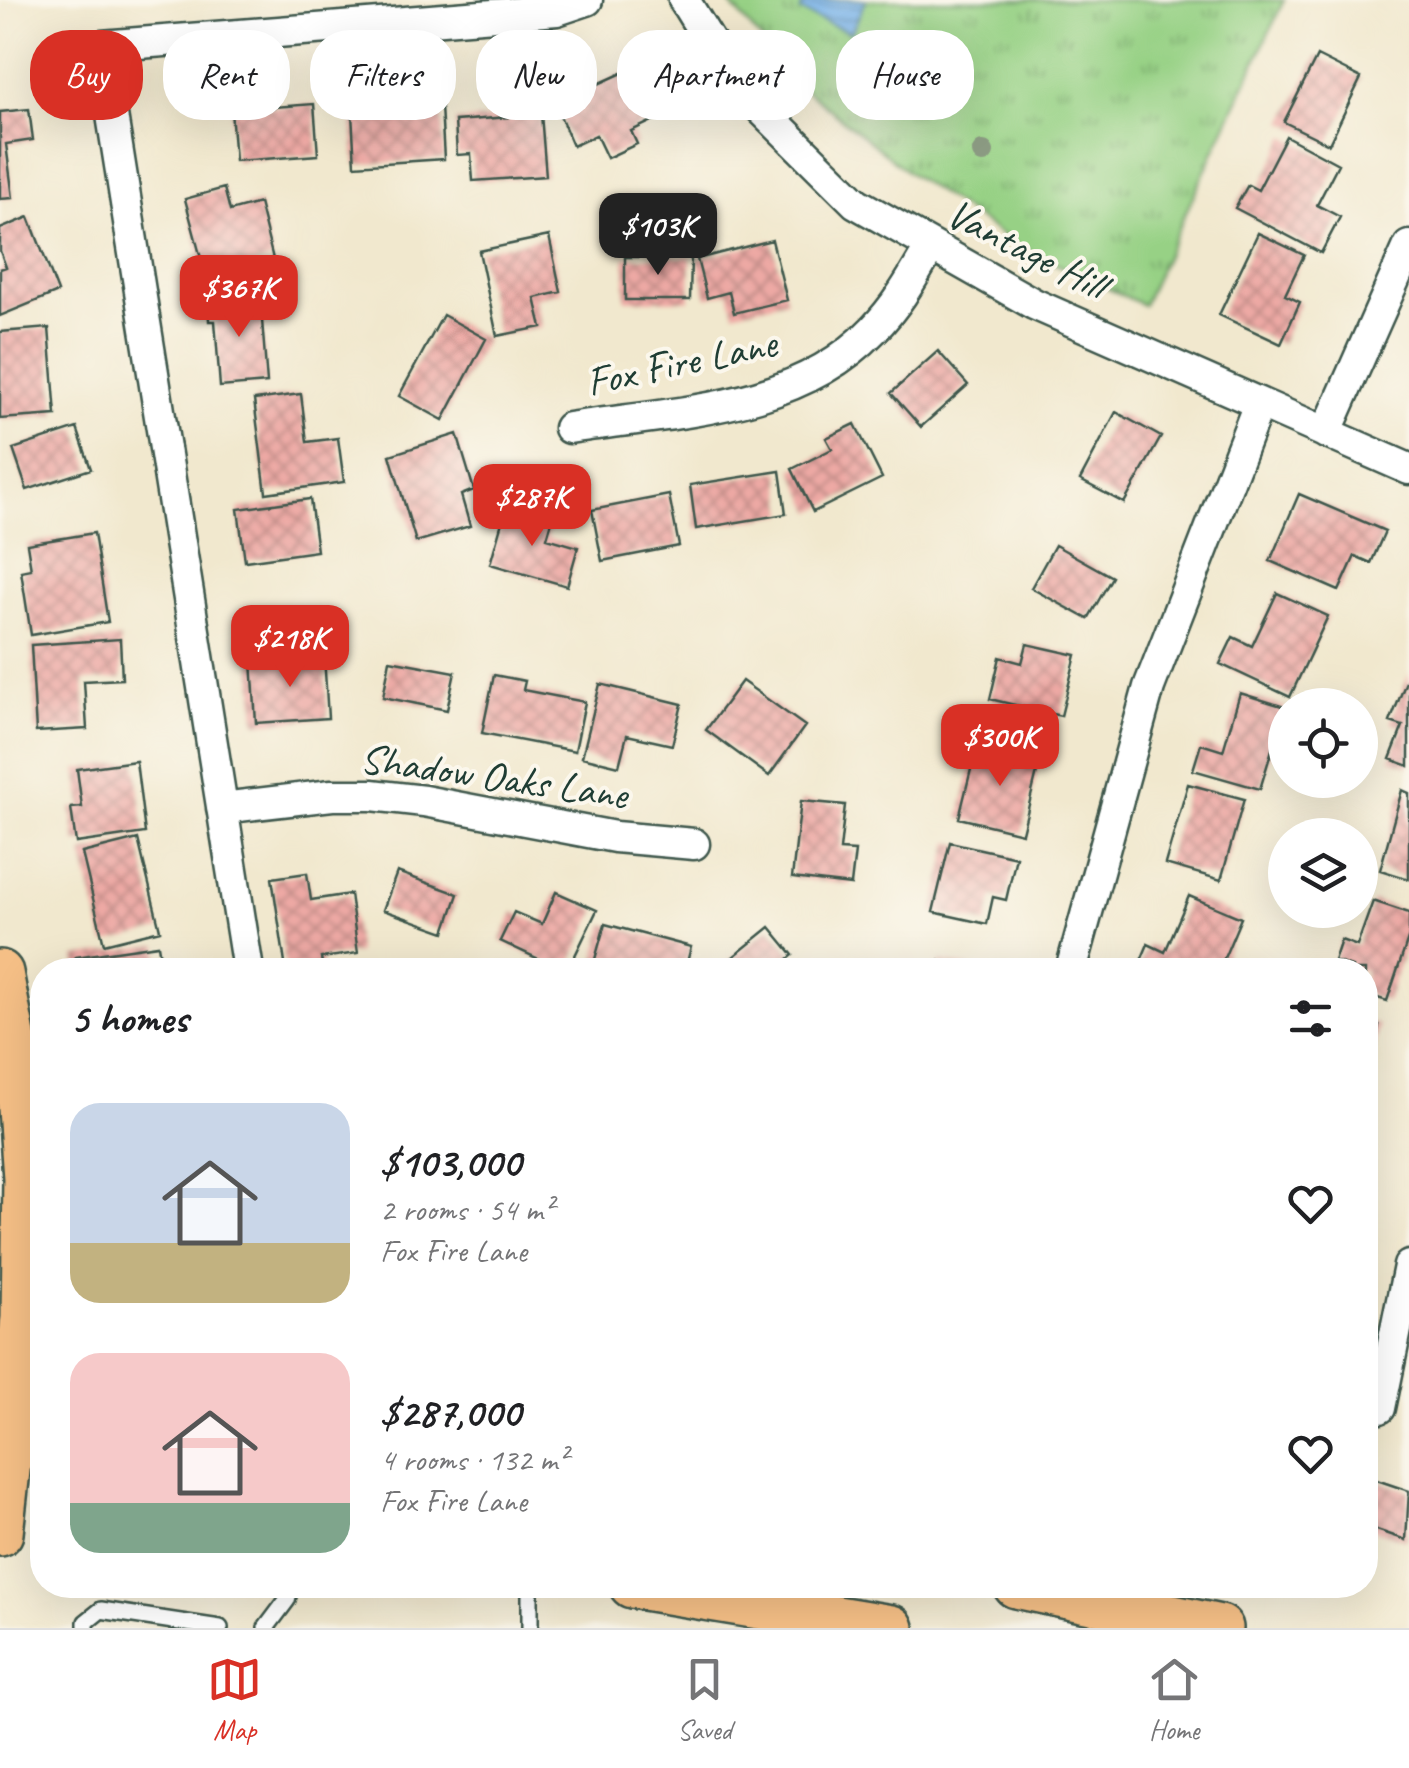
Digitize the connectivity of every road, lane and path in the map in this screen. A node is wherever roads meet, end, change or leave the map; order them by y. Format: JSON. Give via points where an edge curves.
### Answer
{"nodes":[{"id":1,"x":587,"y":0,"type":"edge"},
{"id":2,"x":684,"y":0,"type":"edge"},
{"id":3,"x":1409,"y":246,"type":"edge"},
{"id":4,"x":930,"y":248,"type":"junction"},
{"id":5,"x":1259,"y":404,"type":"junction"},
{"id":6,"x":569,"y":428,"type":"dead end"},
{"id":7,"x":1326,"y":433,"type":"junction"},
{"id":8,"x":1409,"y":469,"type":"edge"},
{"id":9,"x":222,"y":808,"type":"junction"},
{"id":10,"x":694,"y":844,"type":"dead end"},
{"id":11,"x":246,"y":958,"type":"edge"},
{"id":12,"x":1074,"y":958,"type":"edge"},
{"id":13,"x":0,"y":974,"type":"edge"},
{"id":14,"x":1409,"y":1266,"type":"edge"},
{"id":15,"x":1385,"y":1409,"type":"edge"},
{"id":16,"x":18,"y":1433,"type":"edge"},
{"id":17,"x":11,"y":1507,"type":"edge"},
{"id":18,"x":287,"y":1598,"type":"edge"},
{"id":19,"x":530,"y":1598,"type":"edge"},
{"id":20,"x":691,"y":1598,"type":"edge"},
{"id":21,"x":1069,"y":1598,"type":"edge"},
{"id":22,"x":791,"y":1620,"type":"edge"},
{"id":23,"x":1170,"y":1623,"type":"edge"},
{"id":24,"x":86,"y":1628,"type":"edge"},
{"id":25,"x":220,"y":1628,"type":"edge"},
{"id":26,"x":266,"y":1628,"type":"edge"},
{"id":27,"x":530,"y":1628,"type":"edge"},
{"id":28,"x":892,"y":1628,"type":"edge"},
{"id":29,"x":1220,"y":1628,"type":"edge"}],
"edges":[{"from":1,"to":9,"type":"street","via":[[558,10],[101,46]]},
{"from":2,"to":4,"type":"street","name":"Vantage Hill","via":[[735,83],[784,134],[856,203]]},
{"from":3,"to":7,"type":"street"},
{"from":4,"to":5,"type":"street","name":"Vantage Hill","via":[[1034,304]]},
{"from":4,"to":6,"type":"street","name":"Fox Fire Lane","via":[[878,324],[830,367],[783,390],[733,403]]},
{"from":5,"to":7,"type":"street","name":"Vantage Hill"},
{"from":5,"to":12,"type":"street","via":[[1148,687]]},
{"from":7,"to":8,"type":"street","name":"Vantage Hill"},
{"from":9,"to":10,"type":"street","name":"Shadow Oaks Lane","via":[[372,795]]},
{"from":9,"to":11,"type":"street"},
{"from":13,"to":16,"type":"main road","via":[[18,1067],[26,1178]]},
{"from":14,"to":15,"type":"street"},
{"from":16,"to":17,"type":"main road"},
{"from":18,"to":26,"type":"lane"},
{"from":19,"to":27,"type":"lane"},
{"from":20,"to":22,"type":"main road"},
{"from":21,"to":23,"type":"main road"},
{"from":22,"to":28,"type":"main road"},
{"from":23,"to":29,"type":"main road"},
{"from":24,"to":25,"type":"lane","via":[[101,1610]]}]}
